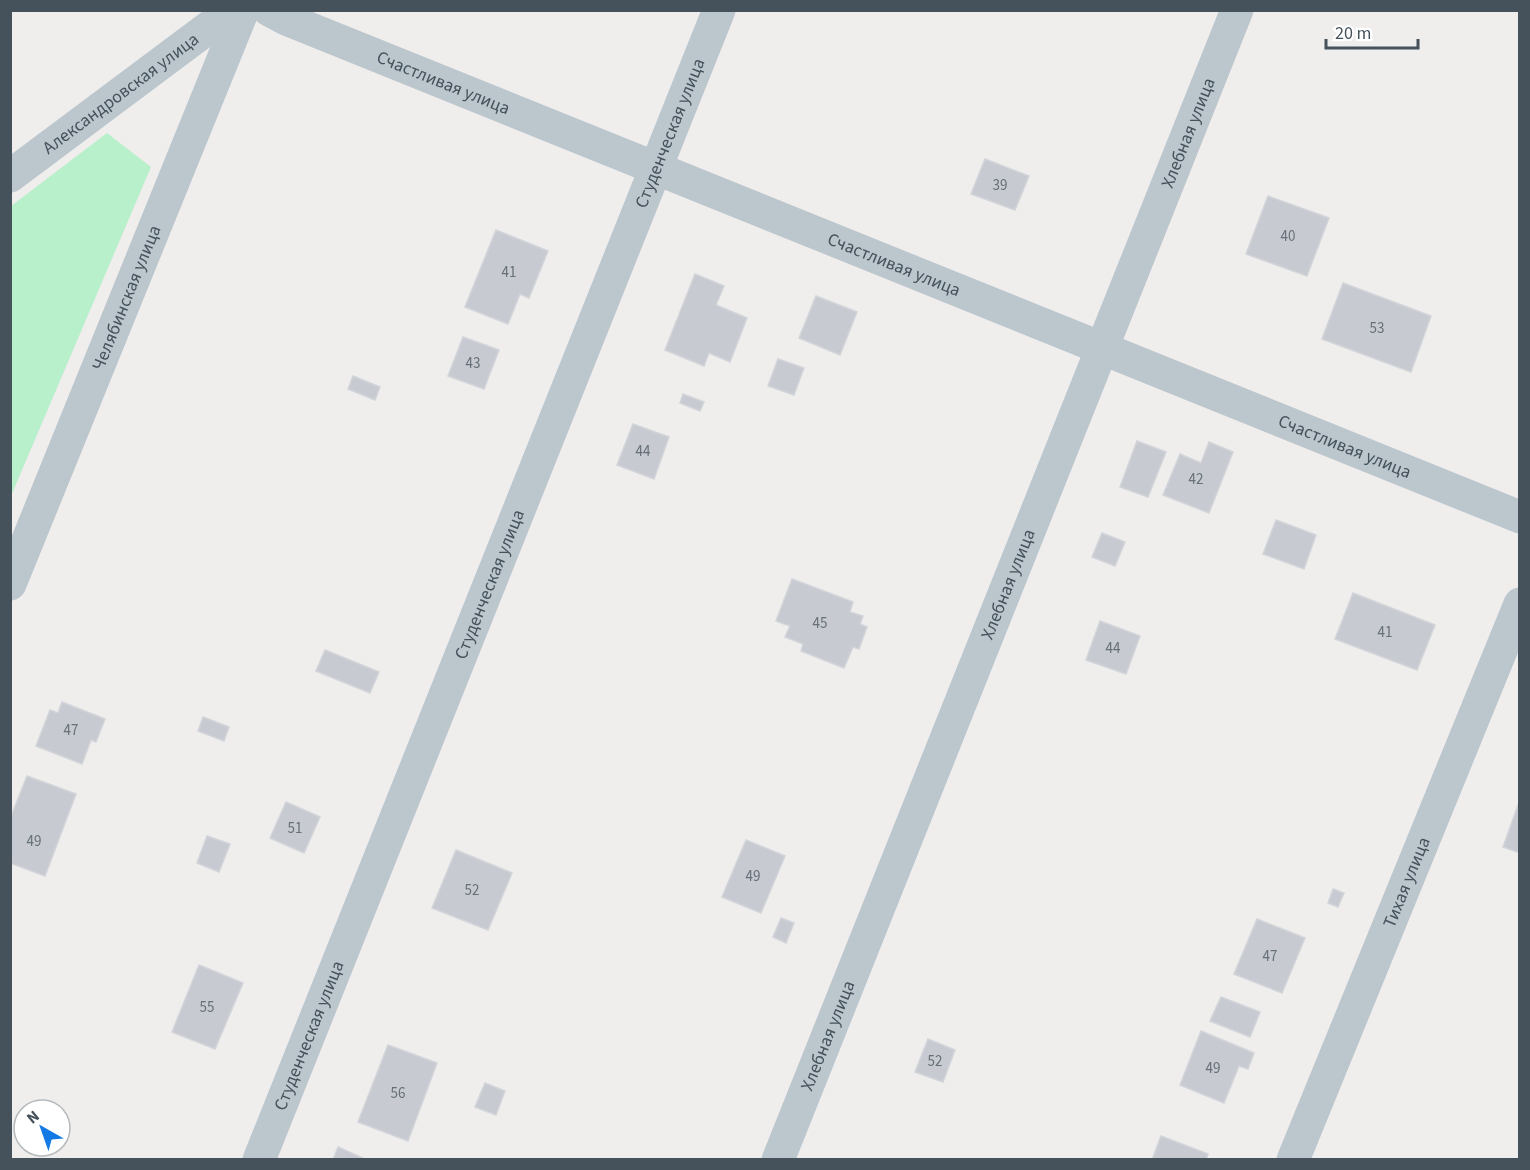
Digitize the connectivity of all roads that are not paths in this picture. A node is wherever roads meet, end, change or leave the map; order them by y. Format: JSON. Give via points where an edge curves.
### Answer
{"nodes":[{"id":1,"x":232,"y":10,"type":"edge"},
{"id":2,"x":243,"y":10,"type":"edge"},
{"id":3,"x":269,"y":10,"type":"edge"},
{"id":4,"x":720,"y":10,"type":"edge"},
{"id":5,"x":1237,"y":10,"type":"edge"},
{"id":6,"x":656,"y":169,"type":"junction"},
{"id":7,"x":10,"y":176,"type":"edge"},
{"id":8,"x":1102,"y":348,"type":"junction"},
{"id":9,"x":1520,"y":517,"type":"edge"},
{"id":10,"x":10,"y":584,"type":"edge"},
{"id":11,"x":1520,"y":604,"type":"edge"},
{"id":12,"x":259,"y":1160,"type":"edge"},
{"id":13,"x":778,"y":1160,"type":"edge"},
{"id":14,"x":1293,"y":1160,"type":"edge"}],
"edges":[{"from":1,"to":7,"type":"street","name":"Александровская улица"},
{"from":2,"to":10,"type":"street","name":"Челябинская улица"},
{"from":3,"to":6,"type":"street","name":"Счастливая улица"},
{"from":4,"to":6,"type":"street","name":"Студенческая улица"},
{"from":5,"to":8,"type":"street","name":"Хлебная улица"},
{"from":6,"to":8,"type":"street","name":"Счастливая улица"},
{"from":6,"to":12,"type":"street","name":"Студенческая улица"},
{"from":8,"to":9,"type":"street","name":"Счастливая улица"},
{"from":8,"to":13,"type":"street","name":"Хлебная улица"},
{"from":11,"to":14,"type":"street","name":"Тихая улица"}]}
